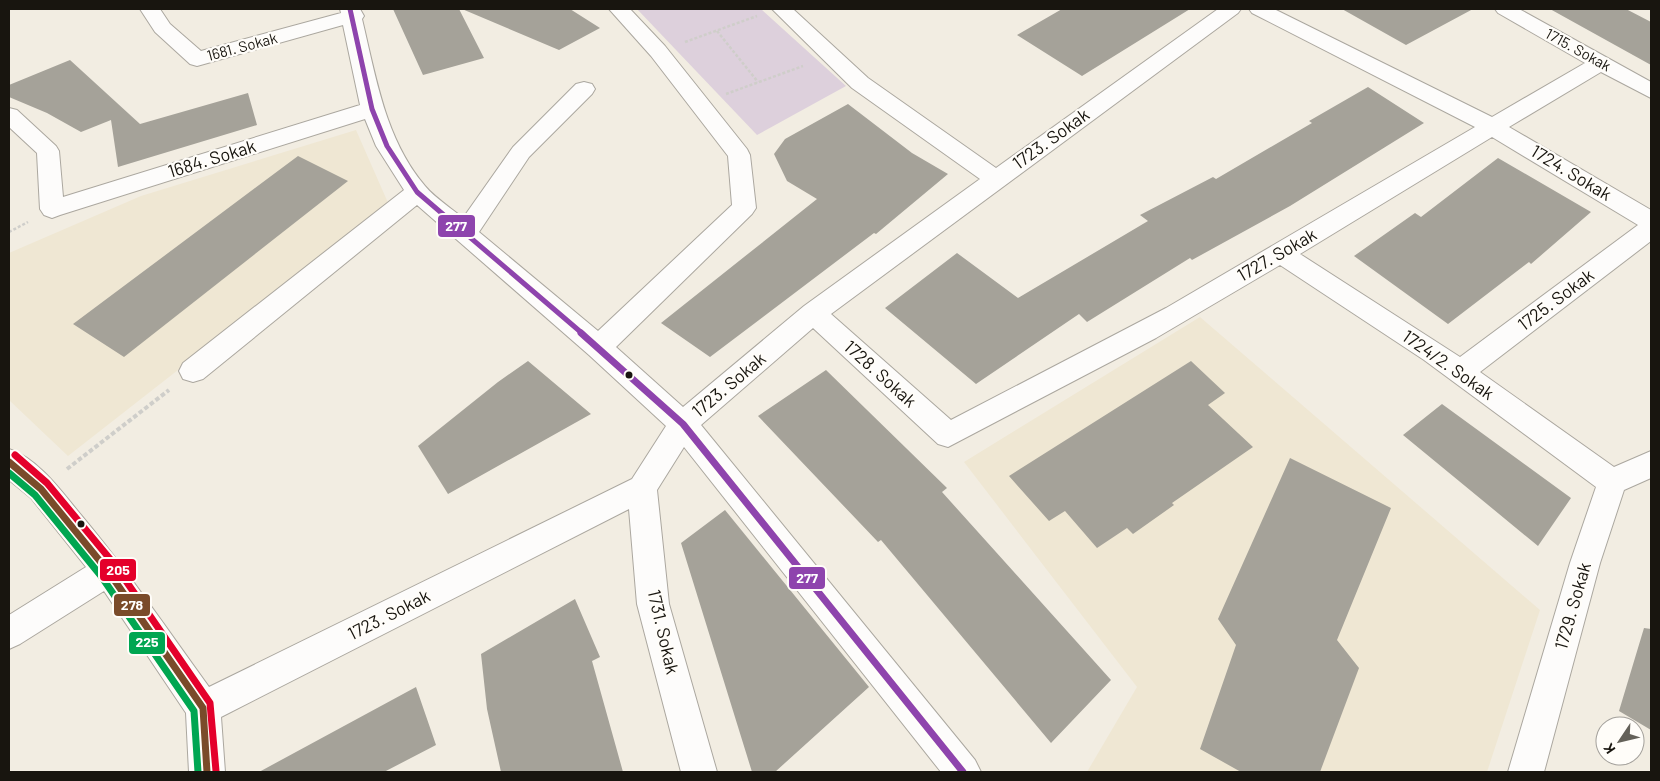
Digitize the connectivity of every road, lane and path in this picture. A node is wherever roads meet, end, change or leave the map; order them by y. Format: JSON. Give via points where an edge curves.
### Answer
{"nodes":[{"id":1,"x":150,"y":9,"type":"edge"},
{"id":2,"x":619,"y":9,"type":"edge"},
{"id":3,"x":1231,"y":9,"type":"edge"},
{"id":4,"x":1259,"y":9,"type":"edge"},
{"id":5,"x":1505,"y":9,"type":"edge"},
{"id":6,"x":783,"y":11,"type":"edge"},
{"id":7,"x":352,"y":13,"type":"edge"},
{"id":8,"x":717,"y":31,"type":"junction"},
{"id":9,"x":658,"y":51,"type":"junction"},
{"id":10,"x":832,"y":56,"type":"junction"},
{"id":11,"x":1600,"y":62,"type":"junction"},
{"id":12,"x":758,"y":82,"type":"junction"},
{"id":13,"x":584,"y":89,"type":"dead end"},
{"id":14,"x":1651,"y":91,"type":"edge"},
{"id":15,"x":700,"y":103,"type":"junction"},
{"id":16,"x":372,"y":109,"type":"junction"},
{"id":17,"x":9,"y":115,"type":"edge"},
{"id":18,"x":1491,"y":126,"type":"junction"},
{"id":19,"x":996,"y":179,"type":"junction"},
{"id":20,"x":417,"y":192,"type":"junction"},
{"id":21,"x":1651,"y":221,"type":"edge"},
{"id":22,"x":1651,"y":228,"type":"edge"},
{"id":23,"x":465,"y":234,"type":"junction"},
{"id":24,"x":1280,"y":253,"type":"junction"},
{"id":25,"x":813,"y":313,"type":"junction"},
{"id":26,"x":598,"y":347,"type":"junction"},
{"id":27,"x":193,"y":371,"type":"joint"},
{"id":28,"x":1460,"y":372,"type":"junction"},
{"id":29,"x":683,"y":424,"type":"junction"},
{"id":30,"x":948,"y":435,"type":"joint"},
{"id":31,"x":9,"y":462,"type":"edge"},
{"id":32,"x":1651,"y":464,"type":"edge"},
{"id":33,"x":1612,"y":482,"type":"junction"},
{"id":34,"x":642,"y":488,"type":"junction"},
{"id":35,"x":41,"y":490,"type":"junction"},
{"id":36,"x":108,"y":571,"type":"junction"},
{"id":37,"x":9,"y":633,"type":"edge"},
{"id":38,"x":203,"y":708,"type":"junction"},
{"id":39,"x":207,"y":772,"type":"edge"},
{"id":40,"x":699,"y":772,"type":"edge"},
{"id":41,"x":963,"y":772,"type":"edge"},
{"id":42,"x":1526,"y":772,"type":"edge"}],
"edges":[{"from":1,"to":7,"type":"street","name":"1681. Sokak","via":[[162,28],[197,59]]},
{"from":2,"to":9,"type":"street"},
{"from":3,"to":19,"type":"street","name":"1723. Sokak"},
{"from":4,"to":18,"type":"street","name":"1724. Sokak"},
{"from":5,"to":11,"type":"street","name":"1715. Sokak"},
{"from":6,"to":8,"type":"path"},
{"from":6,"to":10,"type":"street"},
{"from":7,"to":16,"type":"street"},
{"from":8,"to":9,"type":"path"},
{"from":8,"to":12,"type":"path"},
{"from":9,"to":15,"type":"street"},
{"from":10,"to":12,"type":"path"},
{"from":10,"to":19,"type":"street","via":[[860,82]]},
{"from":11,"to":14,"type":"street","name":"1715. Sokak"},
{"from":11,"to":18,"type":"street","name":"1727. Sokak"},
{"from":12,"to":15,"type":"path"},
{"from":13,"to":23,"type":"street","via":[[521,152]]},
{"from":15,"to":26,"type":"street","via":[[739,155],[744,208]]},
{"from":16,"to":17,"type":"street","name":"1684. Sokak","via":[[52,209],[48,150]]},
{"from":16,"to":20,"type":"street","via":[[387,146]]},
{"from":18,"to":21,"type":"street","name":"1724. Sokak"},
{"from":18,"to":24,"type":"street","name":"1727. Sokak"},
{"from":19,"to":25,"type":"street","name":"1723. Sokak"},
{"from":20,"to":23,"type":"street"},
{"from":20,"to":27,"type":"street"},
{"from":22,"to":28,"type":"street","name":"1725. Sokak"},
{"from":23,"to":26,"type":"street"},
{"from":24,"to":28,"type":"street","name":"1724/2. Sokak"},
{"from":24,"to":30,"type":"street","name":"1727. Sokak","via":[[1173,316]]},
{"from":25,"to":29,"type":"street","name":"1723. Sokak"},
{"from":25,"to":30,"type":"street","name":"1728. Sokak"},
{"from":26,"to":29,"type":"street"},
{"from":27,"to":35,"type":"path"},
{"from":28,"to":33,"type":"street","name":"1724/2. Sokak"},
{"from":29,"to":34,"type":"street","name":"1723. Sokak"},
{"from":29,"to":41,"type":"street"},
{"from":31,"to":35,"type":"street"},
{"from":32,"to":33,"type":"street"},
{"from":33,"to":42,"type":"street","name":"1729. Sokak","via":[[1585,563]]},
{"from":34,"to":38,"type":"street","name":"1723. Sokak"},
{"from":34,"to":40,"type":"street","name":"1731. Sokak","via":[[653,604]]},
{"from":35,"to":36,"type":"street"},
{"from":36,"to":37,"type":"street"},
{"from":36,"to":38,"type":"street"},
{"from":38,"to":39,"type":"street"}]}
